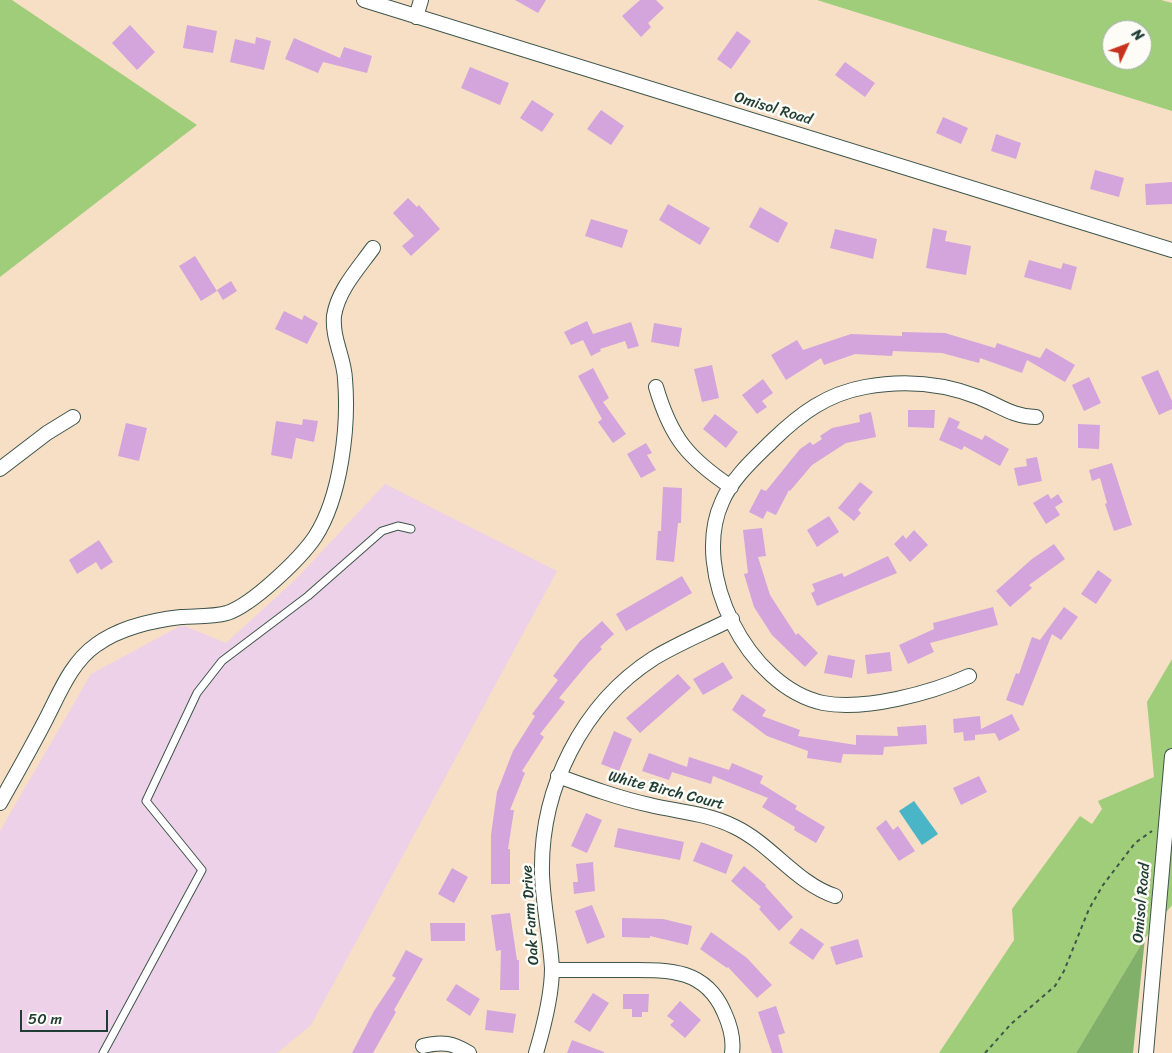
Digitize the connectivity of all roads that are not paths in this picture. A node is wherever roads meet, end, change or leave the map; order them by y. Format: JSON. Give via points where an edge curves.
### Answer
{"nodes":[{"id":1,"x":364,"y":0,"type":"edge"},
{"id":2,"x":421,"y":0,"type":"edge"},
{"id":3,"x":416,"y":16,"type":"junction"},
{"id":4,"x":373,"y":248,"type":"dead end"},
{"id":5,"x":1172,"y":250,"type":"edge"},
{"id":6,"x":656,"y":387,"type":"dead end"},
{"id":7,"x":73,"y":417,"type":"dead end"},
{"id":8,"x":1036,"y":417,"type":"dead end"},
{"id":9,"x":0,"y":469,"type":"edge"},
{"id":10,"x":731,"y":487,"type":"junction"},
{"id":11,"x":411,"y":529,"type":"dead end"},
{"id":12,"x":732,"y":619,"type":"junction"},
{"id":13,"x":969,"y":676,"type":"dead end"},
{"id":14,"x":1172,"y":756,"type":"edge"},
{"id":15,"x":558,"y":776,"type":"junction"},
{"id":16,"x":0,"y":803,"type":"edge"},
{"id":17,"x":835,"y":896,"type":"dead end"},
{"id":18,"x":552,"y":970,"type":"junction"},
{"id":19,"x":423,"y":1046,"type":"dead end"},
{"id":20,"x":103,"y":1053,"type":"edge"},
{"id":21,"x":469,"y":1053,"type":"edge"},
{"id":22,"x":536,"y":1053,"type":"edge"},
{"id":23,"x":732,"y":1053,"type":"edge"},
{"id":24,"x":1146,"y":1053,"type":"edge"}],
"edges":[{"from":1,"to":3,"type":"street","name":"Omisol Road"},
{"from":2,"to":3,"type":"street"},
{"from":3,"to":5,"type":"street","name":"Omisol Road"},
{"from":4,"to":16,"type":"street","via":[[344,288],[334,316],[336,345],[346,379],[345,417],[337,485],[324,522],[314,538],[278,576],[228,612],[154,622],[106,639],[90,649],[75,666]]},
{"from":6,"to":10,"type":"street","via":[[680,444],[708,471]]},
{"from":7,"to":9,"type":"street"},
{"from":8,"to":10,"type":"street","via":[[1011,414],[980,398],[939,385],[893,384],[842,392],[811,407],[794,420]]},
{"from":10,"to":12,"type":"street","via":[[716,522],[713,564]]},
{"from":11,"to":20,"type":"lane","via":[[398,526],[382,531],[308,596],[230,655],[197,693],[146,801],[202,870]]},
{"from":12,"to":13,"type":"street","via":[[749,651],[776,680],[792,691],[824,703],[864,704],[928,691]]},
{"from":12,"to":15,"type":"street","name":"Oak Farm Drive","via":[[680,644],[633,674],[614,691],[587,724]]},
{"from":14,"to":24,"type":"street","name":"Omisol Road"},
{"from":15,"to":17,"type":"street","name":"White Birch Court","via":[[620,798],[694,812],[722,821],[754,838],[810,886]]},
{"from":15,"to":18,"type":"street","name":"Oak Farm Drive","via":[[546,818],[542,872]]},
{"from":18,"to":22,"type":"street","name":"Oak Farm Drive","via":[[547,1014]]},
{"from":18,"to":23,"type":"street","via":[[670,970],[693,977],[714,994],[722,1008],[732,1033]]},
{"from":19,"to":21,"type":"street","via":[[446,1042]]}]}
